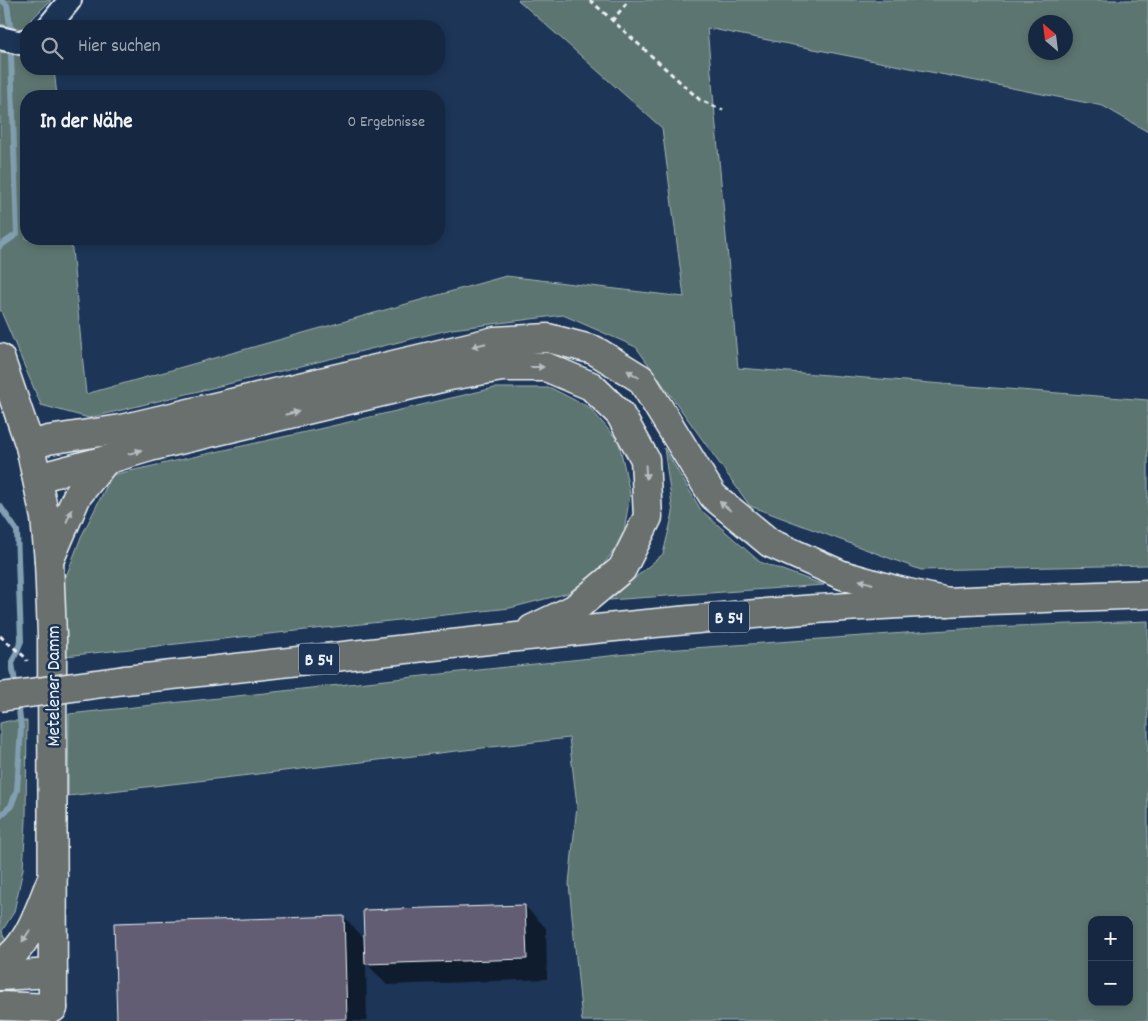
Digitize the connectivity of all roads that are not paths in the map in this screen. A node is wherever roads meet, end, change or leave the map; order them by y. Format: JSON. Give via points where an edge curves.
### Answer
{"nodes":[{"id":1,"x":70,"y":0,"type":"edge"},
{"id":2,"x":53,"y":20,"type":"edge"},
{"id":3,"x":0,"y":358,"type":"edge"},
{"id":4,"x":30,"y":446,"type":"junction"},
{"id":5,"x":106,"y":460,"type":"junction"},
{"id":6,"x":37,"y":478,"type":"junction"},
{"id":7,"x":50,"y":561,"type":"junction"},
{"id":8,"x":1148,"y":594,"type":"edge"},
{"id":9,"x":948,"y":602,"type":"junction"},
{"id":10,"x":512,"y":638,"type":"junction"},
{"id":11,"x":0,"y":697,"type":"edge"},
{"id":12,"x":53,"y":876,"type":"junction"},
{"id":13,"x":0,"y":964,"type":"edge"},
{"id":14,"x":53,"y":973,"type":"junction"},
{"id":15,"x":0,"y":976,"type":"edge"},
{"id":16,"x":0,"y":1006,"type":"edge"},
{"id":17,"x":53,"y":1014,"type":"edge"}],
"edges":[{"from":1,"to":2,"type":"street"},
{"from":3,"to":4,"type":"main road","name":"Metelener Damm"},
{"from":4,"to":6,"type":"main road","name":"Metelener Damm"},
{"from":9,"to":4,"type":"main road","one_way":true,"via":[[842,575],[770,543],[713,496],[641,378],[594,350],[548,338],[495,341],[121,429],[48,440]]},
{"from":5,"to":6,"type":"main road"},
{"from":7,"to":5,"type":"main road","one_way":true,"via":[[78,496]]},
{"from":5,"to":10,"type":"main road","one_way":true,"via":[[450,376],[502,367],[546,367],[591,386],[620,414],[645,459],[648,517],[622,570],[574,609]]},
{"from":6,"to":7,"type":"main road","name":"Metelener Damm"},
{"from":7,"to":12,"type":"main road","name":"Metelener Damm"},
{"from":8,"to":9,"type":"main road","number":"B 54"},
{"from":9,"to":10,"type":"main road","number":"B 54","via":[[805,610]]},
{"from":10,"to":11,"type":"main road","number":"B 54","bridge":true},
{"from":12,"to":13,"type":"main road","one_way":true,"via":[[32,927],[18,949]]},
{"from":12,"to":14,"type":"main road","name":"Metelener Damm"},
{"from":14,"to":15,"type":"main road"},
{"from":14,"to":17,"type":"main road","name":"Metelener Damm"},
{"from":16,"to":17,"type":"main road"}]}
